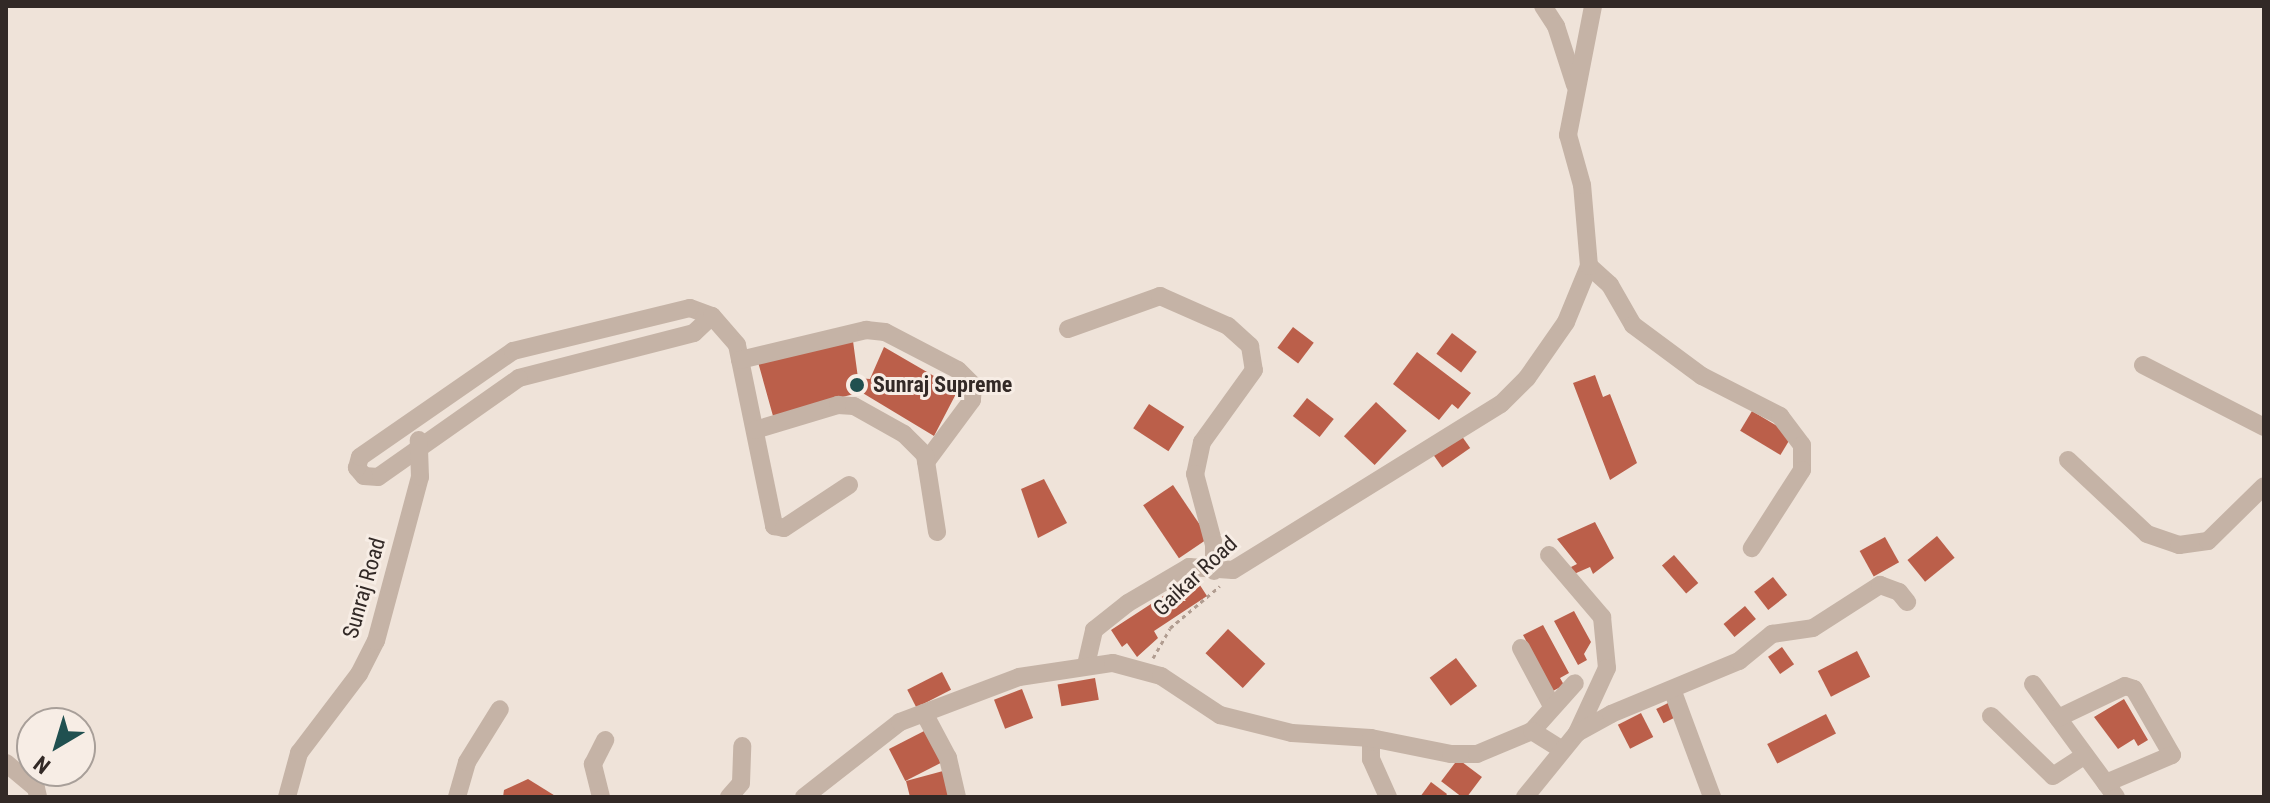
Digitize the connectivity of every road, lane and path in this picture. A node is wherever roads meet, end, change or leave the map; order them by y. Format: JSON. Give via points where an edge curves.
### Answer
{"nodes":[{"id":1,"x":1543,"y":6,"type":"edge"},
{"id":2,"x":1593,"y":6,"type":"edge"},
{"id":3,"x":1576,"y":87,"type":"junction"},
{"id":4,"x":1589,"y":266,"type":"junction"},
{"id":5,"x":712,"y":316,"type":"junction"},
{"id":6,"x":1068,"y":329,"type":"dead end"},
{"id":7,"x":534,"y":345,"type":"junction"},
{"id":8,"x":740,"y":360,"type":"junction"},
{"id":9,"x":494,"y":363,"type":"junction"},
{"id":10,"x":2143,"y":365,"type":"dead end"},
{"id":11,"x":542,"y":371,"type":"junction"},
{"id":12,"x":509,"y":384,"type":"junction"},
{"id":13,"x":417,"y":417,"type":"junction"},
{"id":14,"x":2264,"y":427,"type":"edge"},
{"id":15,"x":755,"y":430,"type":"junction"},
{"id":16,"x":419,"y":447,"type":"junction"},
{"id":17,"x":2068,"y":460,"type":"dead end"},
{"id":18,"x":926,"y":462,"type":"junction"},
{"id":19,"x":849,"y":485,"type":"dead end"},
{"id":20,"x":2264,"y":486,"type":"edge"},
{"id":21,"x":937,"y":532,"type":"dead end"},
{"id":22,"x":1752,"y":548,"type":"dead end"},
{"id":23,"x":1549,"y":555,"type":"dead end"},
{"id":24,"x":1233,"y":570,"type":"junction"},
{"id":25,"x":1214,"y":571,"type":"junction"},
{"id":26,"x":1907,"y":602,"type":"dead end"},
{"id":27,"x":1521,"y":648,"type":"dead end"},
{"id":28,"x":1086,"y":665,"type":"junction"},
{"id":29,"x":1145,"y":672,"type":"junction"},
{"id":30,"x":1575,"y":683,"type":"dead end"},
{"id":31,"x":2033,"y":684,"type":"dead end"},
{"id":32,"x":1673,"y":692,"type":"junction"},
{"id":33,"x":1552,"y":706,"type":"junction"},
{"id":34,"x":500,"y":709,"type":"dead end"},
{"id":35,"x":924,"y":713,"type":"junction"},
{"id":36,"x":1991,"y":716,"type":"dead end"},
{"id":37,"x":2058,"y":718,"type":"junction"},
{"id":38,"x":1532,"y":731,"type":"junction"},
{"id":39,"x":1577,"y":733,"type":"junction"},
{"id":40,"x":1371,"y":738,"type":"junction"},
{"id":41,"x":605,"y":740,"type":"dead end"},
{"id":42,"x":742,"y":746,"type":"dead end"},
{"id":43,"x":1563,"y":750,"type":"junction"},
{"id":44,"x":2085,"y":755,"type":"junction"},
{"id":45,"x":6,"y":763,"type":"edge"},
{"id":46,"x":2111,"y":790,"type":"edge"},
{"id":47,"x":38,"y":797,"type":"edge"},
{"id":48,"x":287,"y":797,"type":"edge"},
{"id":49,"x":457,"y":797,"type":"edge"},
{"id":50,"x":601,"y":797,"type":"edge"},
{"id":51,"x":729,"y":797,"type":"edge"},
{"id":52,"x":804,"y":797,"type":"edge"},
{"id":53,"x":957,"y":797,"type":"edge"},
{"id":54,"x":1388,"y":797,"type":"edge"},
{"id":55,"x":1525,"y":797,"type":"edge"},
{"id":56,"x":1712,"y":797,"type":"edge"}],
"edges":[{"from":1,"to":3,"type":"street","via":[[1556,26]]},
{"from":2,"to":3,"type":"street"},
{"from":3,"to":4,"type":"street","via":[[1568,135],[1582,185]]},
{"from":4,"to":22,"type":"street","via":[[1610,285],[1633,325],[1702,376],[1780,416],[1802,445],[1802,470]]},
{"from":4,"to":24,"type":"street","name":"Gaikar Road","via":[[1566,322],[1527,378],[1501,404]]},
{"from":5,"to":7,"type":"street","via":[[690,308]]},
{"from":5,"to":8,"type":"street","via":[[732,337]]},
{"from":5,"to":11,"type":"street","via":[[694,333]]},
{"from":6,"to":25,"type":"street","via":[[1160,296],[1228,326],[1250,346],[1254,370],[1202,442],[1195,474],[1214,545]]},
{"from":7,"to":9,"type":"street"},
{"from":7,"to":11,"type":"street"},
{"from":8,"to":15,"type":"street"},
{"from":8,"to":18,"type":"street","via":[[866,330],[885,332],[958,370],[973,385],[972,400]]},
{"from":9,"to":12,"type":"street"},
{"from":9,"to":13,"type":"street"},
{"from":10,"to":14,"type":"street"},
{"from":11,"to":12,"type":"street"},
{"from":12,"to":16,"type":"street"},
{"from":13,"to":16,"type":"street","name":"Sunraj Road"},
{"from":13,"to":16,"type":"street","via":[[360,457],[357,468],[364,476],[378,477]]},
{"from":15,"to":18,"type":"street","via":[[846,404],[904,434]]},
{"from":15,"to":19,"type":"street","via":[[777,529]]},
{"from":16,"to":48,"type":"street","name":"Sunraj Road","via":[[420,477],[376,641],[359,674],[299,753]]},
{"from":17,"to":20,"type":"street","via":[[2147,534],[2179,545],[2208,541]]},
{"from":18,"to":21,"type":"street"},
{"from":23,"to":39,"type":"street","via":[[1602,617],[1607,668]]},
{"from":24,"to":25,"type":"street"},
{"from":24,"to":29,"type":"path","name":"Gaikar Road","via":[[1212,597],[1170,628]]},
{"from":25,"to":28,"type":"street","via":[[1189,567],[1128,603],[1094,630]]},
{"from":26,"to":32,"type":"street","via":[[1899,592],[1880,585],[1813,628],[1772,634],[1739,661]]},
{"from":27,"to":33,"type":"street"},
{"from":28,"to":29,"type":"street","via":[[1113,663]]},
{"from":28,"to":35,"type":"street","via":[[1019,677]]},
{"from":29,"to":40,"type":"street","via":[[1161,676],[1220,715],[1292,733]]},
{"from":30,"to":33,"type":"street"},
{"from":31,"to":37,"type":"street"},
{"from":32,"to":39,"type":"street"},
{"from":32,"to":56,"type":"street"},
{"from":33,"to":38,"type":"street"},
{"from":34,"to":49,"type":"street","via":[[467,762]]},
{"from":35,"to":52,"type":"street","via":[[900,722]]},
{"from":35,"to":53,"type":"street","via":[[948,758]]},
{"from":36,"to":44,"type":"street","via":[[2053,776]]},
{"from":37,"to":44,"type":"street"},
{"from":37,"to":46,"type":"street","via":[[2125,686],[2134,689],[2172,755]]},
{"from":38,"to":40,"type":"street","via":[[1477,754]]},
{"from":38,"to":43,"type":"street"},
{"from":39,"to":43,"type":"street"},
{"from":40,"to":54,"type":"street","via":[[1371,759]]},
{"from":41,"to":50,"type":"street","via":[[593,764]]},
{"from":42,"to":51,"type":"street","via":[[741,783]]},
{"from":43,"to":55,"type":"street"},
{"from":44,"to":46,"type":"street"},
{"from":45,"to":47,"type":"street","via":[[36,788]]}]}
